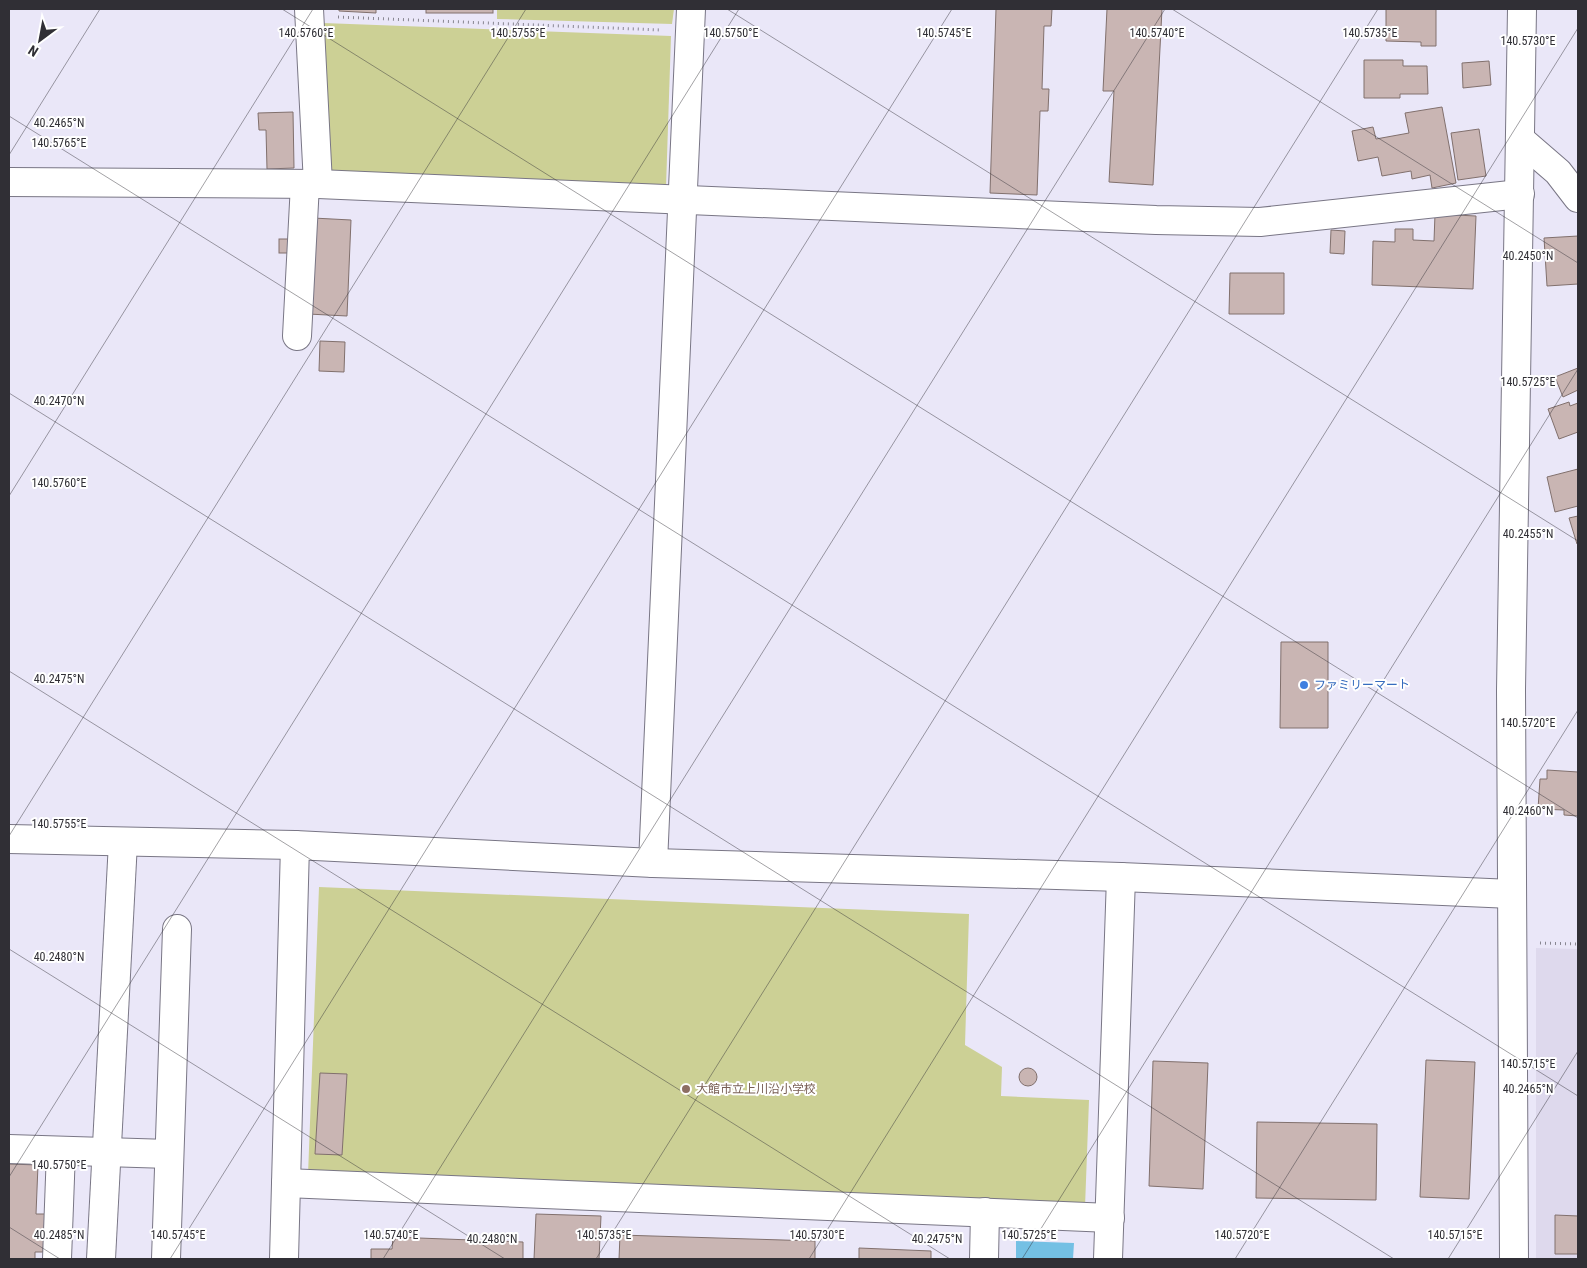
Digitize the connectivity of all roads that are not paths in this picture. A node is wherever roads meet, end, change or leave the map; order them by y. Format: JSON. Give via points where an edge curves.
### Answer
{"nodes":[{"id":1,"x":1522,"y":9,"type":"edge"},
{"id":2,"x":310,"y":12,"type":"edge"},
{"id":3,"x":691,"y":20,"type":"edge"},
{"id":4,"x":1521,"y":140,"type":"junction"},
{"id":5,"x":9,"y":182,"type":"edge"},
{"id":6,"x":311,"y":184,"type":"junction"},
{"id":7,"x":1520,"y":194,"type":"junction"},
{"id":8,"x":682,"y":198,"type":"junction"},
{"id":9,"x":1578,"y":198,"type":"edge"},
{"id":10,"x":297,"y":336,"type":"dead end"},
{"id":11,"x":9,"y":839,"type":"edge"},
{"id":12,"x":123,"y":842,"type":"junction"},
{"id":13,"x":295,"y":845,"type":"junction"},
{"id":14,"x":653,"y":863,"type":"junction"},
{"id":15,"x":1121,"y":877,"type":"junction"},
{"id":16,"x":1512,"y":894,"type":"junction"},
{"id":17,"x":176,"y":929,"type":"dead end"},
{"id":18,"x":9,"y":1148,"type":"edge"},
{"id":19,"x":61,"y":1151,"type":"junction"},
{"id":20,"x":106,"y":1152,"type":"junction"},
{"id":21,"x":169,"y":1154,"type":"junction"},
{"id":22,"x":286,"y":1183,"type":"junction"},
{"id":23,"x":985,"y":1212,"type":"junction"},
{"id":24,"x":1110,"y":1218,"type":"junction"},
{"id":25,"x":57,"y":1259,"type":"edge"},
{"id":26,"x":101,"y":1259,"type":"edge"},
{"id":27,"x":166,"y":1259,"type":"edge"},
{"id":28,"x":284,"y":1259,"type":"edge"},
{"id":29,"x":984,"y":1259,"type":"edge"},
{"id":30,"x":1108,"y":1259,"type":"edge"},
{"id":31,"x":1514,"y":1259,"type":"edge"}],
"edges":[{"from":1,"to":4,"type":"street"},
{"from":2,"to":6,"type":"street"},
{"from":3,"to":8,"type":"street"},
{"from":4,"to":7,"type":"street"},
{"from":4,"to":9,"type":"street","via":[[1558,172]]},
{"from":5,"to":6,"type":"street"},
{"from":6,"to":8,"type":"street"},
{"from":6,"to":10,"type":"street"},
{"from":7,"to":8,"type":"street","via":[[1260,222]]},
{"from":7,"to":16,"type":"street","via":[[1511,690]]},
{"from":8,"to":14,"type":"street"},
{"from":11,"to":12,"type":"street"},
{"from":12,"to":13,"type":"street"},
{"from":12,"to":20,"type":"street"},
{"from":13,"to":14,"type":"street"},
{"from":13,"to":22,"type":"street"},
{"from":14,"to":15,"type":"street"},
{"from":15,"to":16,"type":"street"},
{"from":15,"to":24,"type":"street"},
{"from":16,"to":31,"type":"street"},
{"from":17,"to":21,"type":"street"},
{"from":18,"to":19,"type":"street"},
{"from":19,"to":20,"type":"street"},
{"from":19,"to":25,"type":"street"},
{"from":20,"to":21,"type":"street"},
{"from":20,"to":26,"type":"street"},
{"from":21,"to":27,"type":"street"},
{"from":22,"to":23,"type":"street"},
{"from":22,"to":28,"type":"street"},
{"from":23,"to":24,"type":"street"},
{"from":23,"to":29,"type":"street"},
{"from":24,"to":30,"type":"street"}]}
